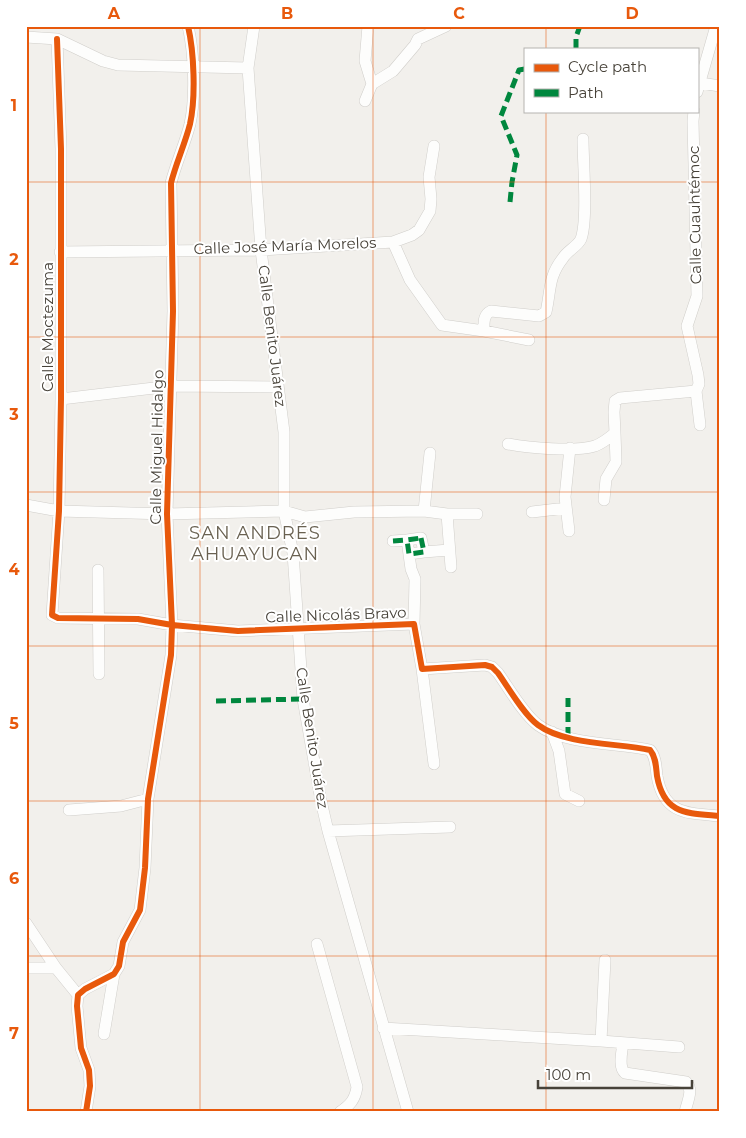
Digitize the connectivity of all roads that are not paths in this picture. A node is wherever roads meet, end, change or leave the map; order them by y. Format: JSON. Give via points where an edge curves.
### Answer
{"nodes":[{"id":1,"x":188,"y":26,"type":"edge"},
{"id":2,"x":254,"y":26,"type":"edge"},
{"id":3,"x":368,"y":26,"type":"edge"},
{"id":4,"x":446,"y":26,"type":"edge"},
{"id":5,"x":716,"y":26,"type":"edge"},
{"id":6,"x":26,"y":37,"type":"edge"},
{"id":7,"x":57,"y":39,"type":"junction"},
{"id":8,"x":701,"y":63,"type":"edge"},
{"id":9,"x":193,"y":68,"type":"junction"},
{"id":10,"x":248,"y":68,"type":"junction"},
{"id":11,"x":372,"y":84,"type":"junction"},
{"id":12,"x":720,"y":86,"type":"edge"},
{"id":13,"x":698,"y":88,"type":"edge"},
{"id":14,"x":365,"y":101,"type":"dead end"},
{"id":15,"x":694,"y":112,"type":"edge"},
{"id":16,"x":583,"y":139,"type":"dead end"},
{"id":17,"x":434,"y":146,"type":"dead end"},
{"id":18,"x":394,"y":242,"type":"junction"},
{"id":19,"x":172,"y":250,"type":"junction"},
{"id":20,"x":261,"y":250,"type":"junction"},
{"id":21,"x":60,"y":252,"type":"junction"},
{"id":22,"x":484,"y":331,"type":"junction"},
{"id":23,"x":529,"y":340,"type":"dead end"},
{"id":24,"x":171,"y":386,"type":"junction"},
{"id":25,"x":278,"y":387,"type":"junction"},
{"id":26,"x":696,"y":391,"type":"junction"},
{"id":27,"x":61,"y":398,"type":"junction"},
{"id":28,"x":700,"y":425,"type":"dead end"},
{"id":29,"x":615,"y":432,"type":"junction"},
{"id":30,"x":508,"y":444,"type":"dead end"},
{"id":31,"x":570,"y":448,"type":"junction"},
{"id":32,"x":430,"y":453,"type":"dead end"},
{"id":33,"x":604,"y":500,"type":"dead end"},
{"id":34,"x":26,"y":504,"type":"edge"},
{"id":35,"x":566,"y":508,"type":"junction"},
{"id":36,"x":59,"y":511,"type":"junction"},
{"id":37,"x":284,"y":511,"type":"junction"},
{"id":38,"x":424,"y":511,"type":"junction"},
{"id":39,"x":532,"y":512,"type":"dead end"},
{"id":40,"x":167,"y":514,"type":"junction"},
{"id":41,"x":447,"y":514,"type":"junction"},
{"id":42,"x":477,"y":514,"type":"dead end"},
{"id":43,"x":569,"y":531,"type":"dead end"},
{"id":44,"x":407,"y":540,"type":"junction"},
{"id":45,"x":393,"y":541,"type":"dead end"},
{"id":46,"x":449,"y":550,"type":"junction"},
{"id":47,"x":424,"y":552,"type":"junction"},
{"id":48,"x":409,"y":554,"type":"junction"},
{"id":49,"x":451,"y":567,"type":"dead end"},
{"id":50,"x":98,"y":570,"type":"dead end"},
{"id":51,"x":52,"y":615,"type":"joint"},
{"id":52,"x":98,"y":619,"type":"junction"},
{"id":53,"x":172,"y":624,"type":"junction"},
{"id":54,"x":414,"y":624,"type":"junction"},
{"id":55,"x":300,"y":629,"type":"junction"},
{"id":56,"x":422,"y":669,"type":"junction"},
{"id":57,"x":99,"y":674,"type":"dead end"},
{"id":58,"x":552,"y":732,"type":"junction"},
{"id":59,"x":434,"y":764,"type":"dead end"},
{"id":60,"x":148,"y":799,"type":"junction"},
{"id":61,"x":579,"y":801,"type":"dead end"},
{"id":62,"x":69,"y":810,"type":"dead end"},
{"id":63,"x":720,"y":816,"type":"edge"},
{"id":64,"x":450,"y":828,"type":"dead end"},
{"id":65,"x":328,"y":831,"type":"junction"},
{"id":66,"x":26,"y":923,"type":"edge"},
{"id":67,"x":318,"y":944,"type":"dead end"},
{"id":68,"x":605,"y":960,"type":"dead end"},
{"id":69,"x":26,"y":968,"type":"edge"},
{"id":70,"x":56,"y":968,"type":"junction"},
{"id":71,"x":114,"y":974,"type":"junction"},
{"id":72,"x":78,"y":995,"type":"junction"},
{"id":73,"x":383,"y":1028,"type":"junction"},
{"id":74,"x":104,"y":1034,"type":"dead end"},
{"id":75,"x":601,"y":1041,"type":"junction"},
{"id":76,"x":623,"y":1043,"type":"junction"},
{"id":77,"x":679,"y":1047,"type":"dead end"},
{"id":78,"x":86,"y":1112,"type":"edge"},
{"id":79,"x":340,"y":1112,"type":"edge"},
{"id":80,"x":408,"y":1112,"type":"edge"},
{"id":81,"x":685,"y":1112,"type":"edge"}],
"edges":[{"from":1,"to":9,"type":"street","name":"Calle Miguel Hidalgo"},
{"from":2,"to":10,"type":"street","name":"Calle Benito Juárez"},
{"from":3,"to":11,"type":"street","via":[[365,61]]},
{"from":4,"to":11,"type":"street","via":[[418,39],[393,71]]},
{"from":5,"to":8,"type":"street"},
{"from":6,"to":7,"type":"street"},
{"from":7,"to":9,"type":"street","via":[[118,65]]},
{"from":7,"to":21,"type":"street","name":"Calle Moctezuma"},
{"from":8,"to":13,"type":"street"},
{"from":9,"to":10,"type":"street"},
{"from":9,"to":19,"type":"street","name":"Calle Miguel Hidalgo","via":[[190,122],[171,183]]},
{"from":10,"to":20,"type":"street","name":"Calle Benito Juárez"},
{"from":11,"to":14,"type":"street"},
{"from":12,"to":13,"type":"street"},
{"from":15,"to":26,"type":"street","name":"Calle Cuauhtémoc","via":[[697,296],[687,326],[698,376]]},
{"from":16,"to":22,"type":"street","via":[[582,233],[580,241],[564,256],[551,276],[546,312],[539,316],[491,311],[484,318]]},
{"from":17,"to":18,"type":"street","name":"Calle José María Morelos","via":[[429,177],[430,211],[419,230]]},
{"from":18,"to":20,"type":"street","name":"Calle José María Morelos"},
{"from":18,"to":22,"type":"street","via":[[410,280],[442,325]]},
{"from":19,"to":20,"type":"street","name":"Calle José María Morelos"},
{"from":19,"to":21,"type":"street","name":"Calle José María Morelos"},
{"from":19,"to":24,"type":"street","name":"Calle Miguel Hidalgo"},
{"from":20,"to":25,"type":"street","name":"Calle Benito Juárez"},
{"from":21,"to":27,"type":"street","name":"Calle Moctezuma"},
{"from":22,"to":23,"type":"street"},
{"from":24,"to":25,"type":"street"},
{"from":24,"to":27,"type":"street"},
{"from":24,"to":40,"type":"street","name":"Calle Miguel Hidalgo"},
{"from":25,"to":37,"type":"street","name":"Calle Benito Juárez","via":[[284,432]]},
{"from":26,"to":28,"type":"street","name":"Calle Cuauhtémoc"},
{"from":26,"to":29,"type":"street","via":[[620,398],[615,401]]},
{"from":27,"to":36,"type":"street","name":"Calle Moctezuma"},
{"from":29,"to":31,"type":"street","via":[[595,446]]},
{"from":29,"to":33,"type":"street","via":[[616,462],[606,479]]},
{"from":30,"to":31,"type":"street"},
{"from":31,"to":35,"type":"street"},
{"from":32,"to":38,"type":"street"},
{"from":34,"to":36,"type":"street"},
{"from":35,"to":39,"type":"street"},
{"from":35,"to":43,"type":"street"},
{"from":36,"to":40,"type":"street"},
{"from":36,"to":51,"type":"street","name":"Calle Moctezuma"},
{"from":37,"to":38,"type":"street","via":[[305,517],[354,512]]},
{"from":37,"to":40,"type":"street"},
{"from":37,"to":55,"type":"street","name":"Calle Benito Juárez","via":[[293,553]]},
{"from":38,"to":41,"type":"street"},
{"from":40,"to":53,"type":"street","name":"Calle Miguel Hidalgo"},
{"from":41,"to":42,"type":"street"},
{"from":41,"to":46,"type":"street"},
{"from":44,"to":45,"type":"street"},
{"from":44,"to":47,"type":"street","via":[[421,538]]},
{"from":44,"to":48,"type":"street"},
{"from":46,"to":47,"type":"street"},
{"from":46,"to":49,"type":"street"},
{"from":47,"to":48,"type":"street"},
{"from":48,"to":54,"type":"street","via":[[415,579]]},
{"from":50,"to":52,"type":"street"},
{"from":51,"to":52,"type":"street","name":"Calle Nicolás Bravo"},
{"from":52,"to":53,"type":"street","name":"Calle Nicolás Bravo","via":[[138,619]]},
{"from":52,"to":57,"type":"street"},
{"from":53,"to":55,"type":"street","name":"Calle Nicolás Bravo","via":[[238,631]]},
{"from":53,"to":60,"type":"street","name":"Calle Miguel Hidalgo","via":[[171,655]]},
{"from":54,"to":55,"type":"street","name":"Calle Nicolás Bravo"},
{"from":54,"to":56,"type":"street","name":"Calle Nicolás Bravo"},
{"from":55,"to":65,"type":"street","name":"Calle Benito Juárez","via":[[303,699]]},
{"from":56,"to":58,"type":"street","via":[[492,667],[533,720]]},
{"from":56,"to":59,"type":"street","name":"Calle Nicolás Bravo"},
{"from":58,"to":61,"type":"street","via":[[559,751],[565,794]]},
{"from":58,"to":63,"type":"street","via":[[650,750],[664,799],[673,808],[686,813]]},
{"from":60,"to":62,"type":"street","via":[[121,806]]},
{"from":60,"to":71,"type":"street","name":"Calle Miguel Hidalgo","via":[[140,910],[123,942],[119,966]]},
{"from":64,"to":65,"type":"street"},
{"from":65,"to":73,"type":"street","name":"Calle Benito Juárez"},
{"from":66,"to":70,"type":"street"},
{"from":67,"to":79,"type":"street","via":[[357,1087],[356,1097]]},
{"from":68,"to":75,"type":"street"},
{"from":69,"to":70,"type":"street"},
{"from":70,"to":72,"type":"street"},
{"from":71,"to":72,"type":"street"},
{"from":71,"to":74,"type":"street","name":"Calle Miguel Hidalgo"},
{"from":72,"to":78,"type":"street","via":[[81,1048],[89,1070]]},
{"from":73,"to":75,"type":"street"},
{"from":73,"to":80,"type":"street","name":"Calle Benito Juárez"},
{"from":75,"to":76,"type":"street"},
{"from":76,"to":77,"type":"street"},
{"from":76,"to":81,"type":"street","via":[[622,1071],[690,1085]]}]}
